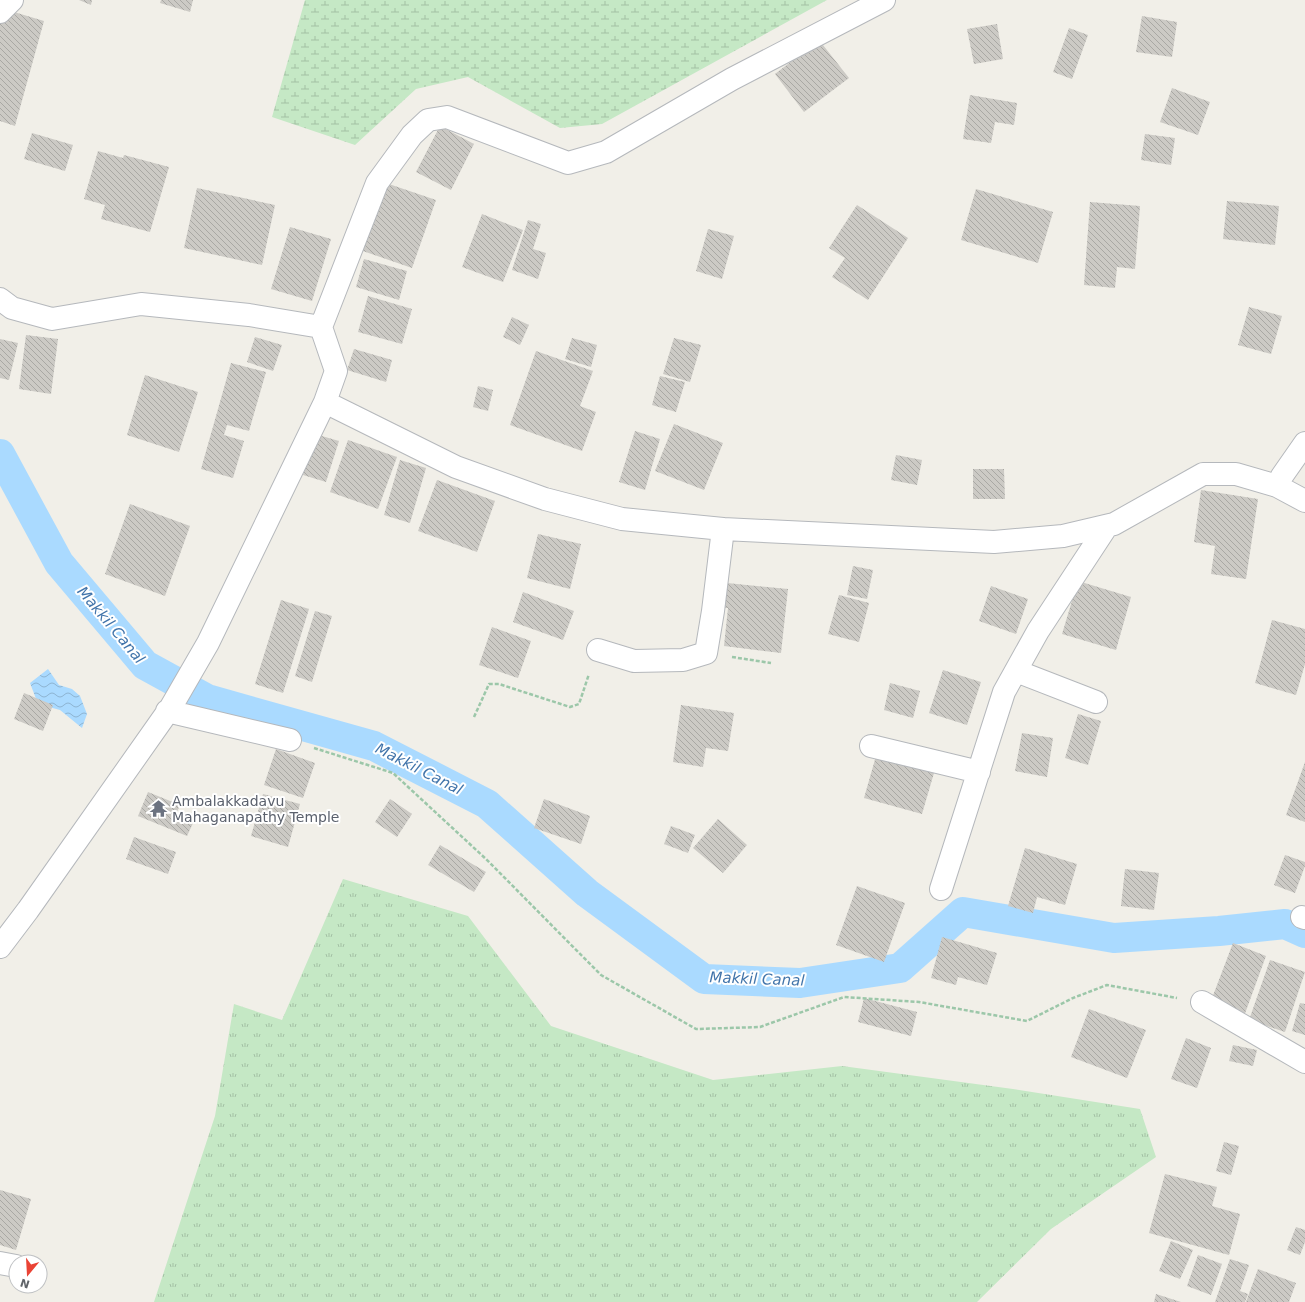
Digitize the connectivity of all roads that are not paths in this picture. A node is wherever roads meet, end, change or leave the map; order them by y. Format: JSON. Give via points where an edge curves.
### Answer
{"nodes":[{"id":1,"x":12,"y":0,"type":"edge"},
{"id":2,"x":884,"y":0,"type":"edge"},
{"id":3,"x":0,"y":12,"type":"edge"},
{"id":4,"x":0,"y":299,"type":"edge"},
{"id":5,"x":321,"y":327,"type":"junction"},
{"id":6,"x":325,"y":402,"type":"junction"},
{"id":7,"x":1305,"y":443,"type":"edge"},
{"id":8,"x":1277,"y":486,"type":"junction"},
{"id":9,"x":1305,"y":501,"type":"edge"},
{"id":10,"x":1107,"y":526,"type":"junction"},
{"id":11,"x":723,"y":529,"type":"junction"},
{"id":12,"x":598,"y":650,"type":"road end"},
{"id":13,"x":1016,"y":671,"type":"junction"},
{"id":14,"x":1096,"y":702,"type":"dead end"},
{"id":15,"x":169,"y":709,"type":"junction"},
{"id":16,"x":290,"y":740,"type":"road end"},
{"id":17,"x":871,"y":746,"type":"dead end"},
{"id":18,"x":978,"y":772,"type":"junction"},
{"id":19,"x":941,"y":889,"type":"dead end"},
{"id":20,"x":0,"y":947,"type":"edge"},
{"id":21,"x":1202,"y":1002,"type":"road end"},
{"id":22,"x":1305,"y":1062,"type":"edge"}],
"edges":[{"from":1,"to":3,"type":"street"},
{"from":2,"to":5,"type":"street","via":[[732,79],[606,152],[568,163],[447,117],[428,120],[412,135],[377,183]]},
{"from":4,"to":5,"type":"street","via":[[12,308],[52,319],[141,304],[249,315]]},
{"from":5,"to":6,"type":"street","via":[[336,372]]},
{"from":6,"to":11,"type":"street","via":[[456,467],[545,499],[622,519]]},
{"from":6,"to":15,"type":"street","via":[[208,643]]},
{"from":7,"to":8,"type":"street"},
{"from":8,"to":9,"type":"street"},
{"from":8,"to":10,"type":"street","via":[[1236,474],[1203,474]]},
{"from":10,"to":11,"type":"street","via":[[1063,536],[994,542]]},
{"from":10,"to":13,"type":"street","via":[[1038,631]]},
{"from":11,"to":12,"type":"street","via":[[706,653],[683,660],[634,661]]},
{"from":13,"to":14,"type":"street"},
{"from":13,"to":18,"type":"street","via":[[1004,692]]},
{"from":15,"to":16,"type":"street"},
{"from":15,"to":20,"type":"street"},
{"from":17,"to":18,"type":"street"},
{"from":18,"to":19,"type":"street"},
{"from":21,"to":22,"type":"street"}]}
